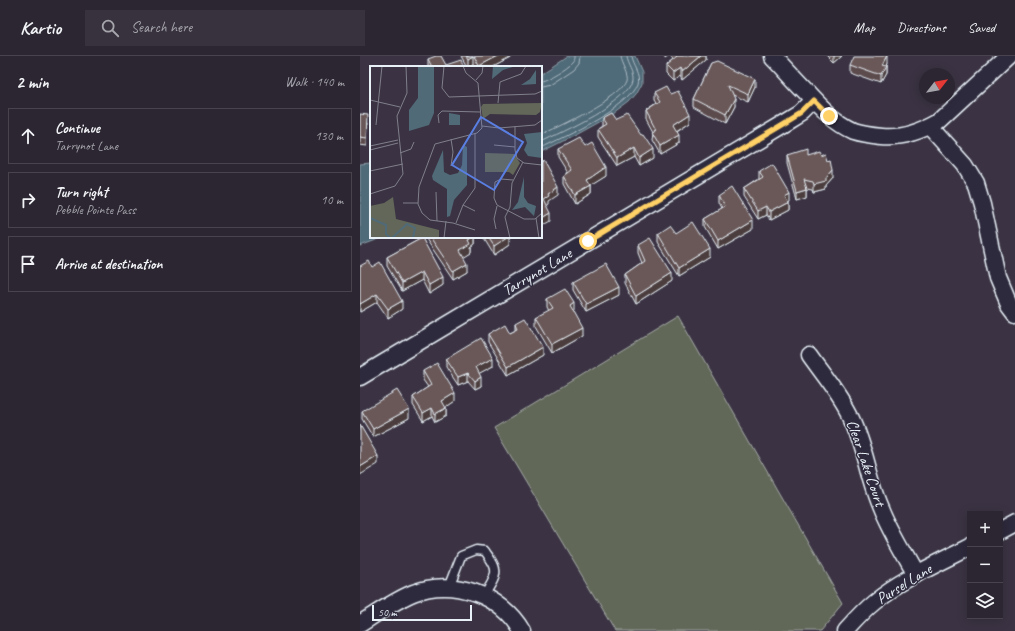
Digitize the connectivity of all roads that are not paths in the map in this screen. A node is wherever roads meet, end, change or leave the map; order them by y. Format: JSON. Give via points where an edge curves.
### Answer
{"nodes":[{"id":1,"x":772,"y":56,"type":"edge"},
{"id":2,"x":1009,"y":56,"type":"edge"},
{"id":3,"x":814,"y":101,"type":"junction"},
{"id":4,"x":930,"y":126,"type":"junction"},
{"id":5,"x":1015,"y":312,"type":"edge"},
{"id":6,"x":809,"y":355,"type":"dead end"},
{"id":7,"x":360,"y":377,"type":"edge"},
{"id":8,"x":1015,"y":523,"type":"edge"},
{"id":9,"x":1003,"y":529,"type":"edge"},
{"id":10,"x":967,"y":549,"type":"edge"},
{"id":11,"x":916,"y":575,"type":"junction"},
{"id":12,"x":449,"y":587,"type":"junction"},
{"id":13,"x":484,"y":596,"type":"junction"},
{"id":14,"x":360,"y":624,"type":"edge"},
{"id":15,"x":522,"y":631,"type":"edge"},
{"id":16,"x":845,"y":631,"type":"edge"}],
"edges":[{"from":1,"to":3,"type":"street"},
{"from":2,"to":4,"type":"street","via":[[939,121]]},
{"from":3,"to":4,"type":"street","via":[[837,122],[862,134],[895,136]]},
{"from":3,"to":7,"type":"street","name":"Tarrynot Lane","via":[[789,121]]},
{"from":4,"to":5,"type":"street","via":[[965,165],[976,183],[998,278]]},
{"from":6,"to":11,"type":"street","name":"Clear Lake Court","via":[[851,418],[881,508]]},
{"from":8,"to":9,"type":"street"},
{"from":10,"to":11,"type":"street","name":"Pursel Lane"},
{"from":11,"to":16,"type":"street","name":"Pursel Lane","via":[[887,592]]},
{"from":12,"to":13,"type":"street"},
{"from":12,"to":13,"type":"lane","via":[[461,556],[476,550],[485,551],[495,567],[495,574]]},
{"from":12,"to":14,"type":"street","via":[[414,593]]},
{"from":13,"to":15,"type":"street","via":[[507,612]]}]}
